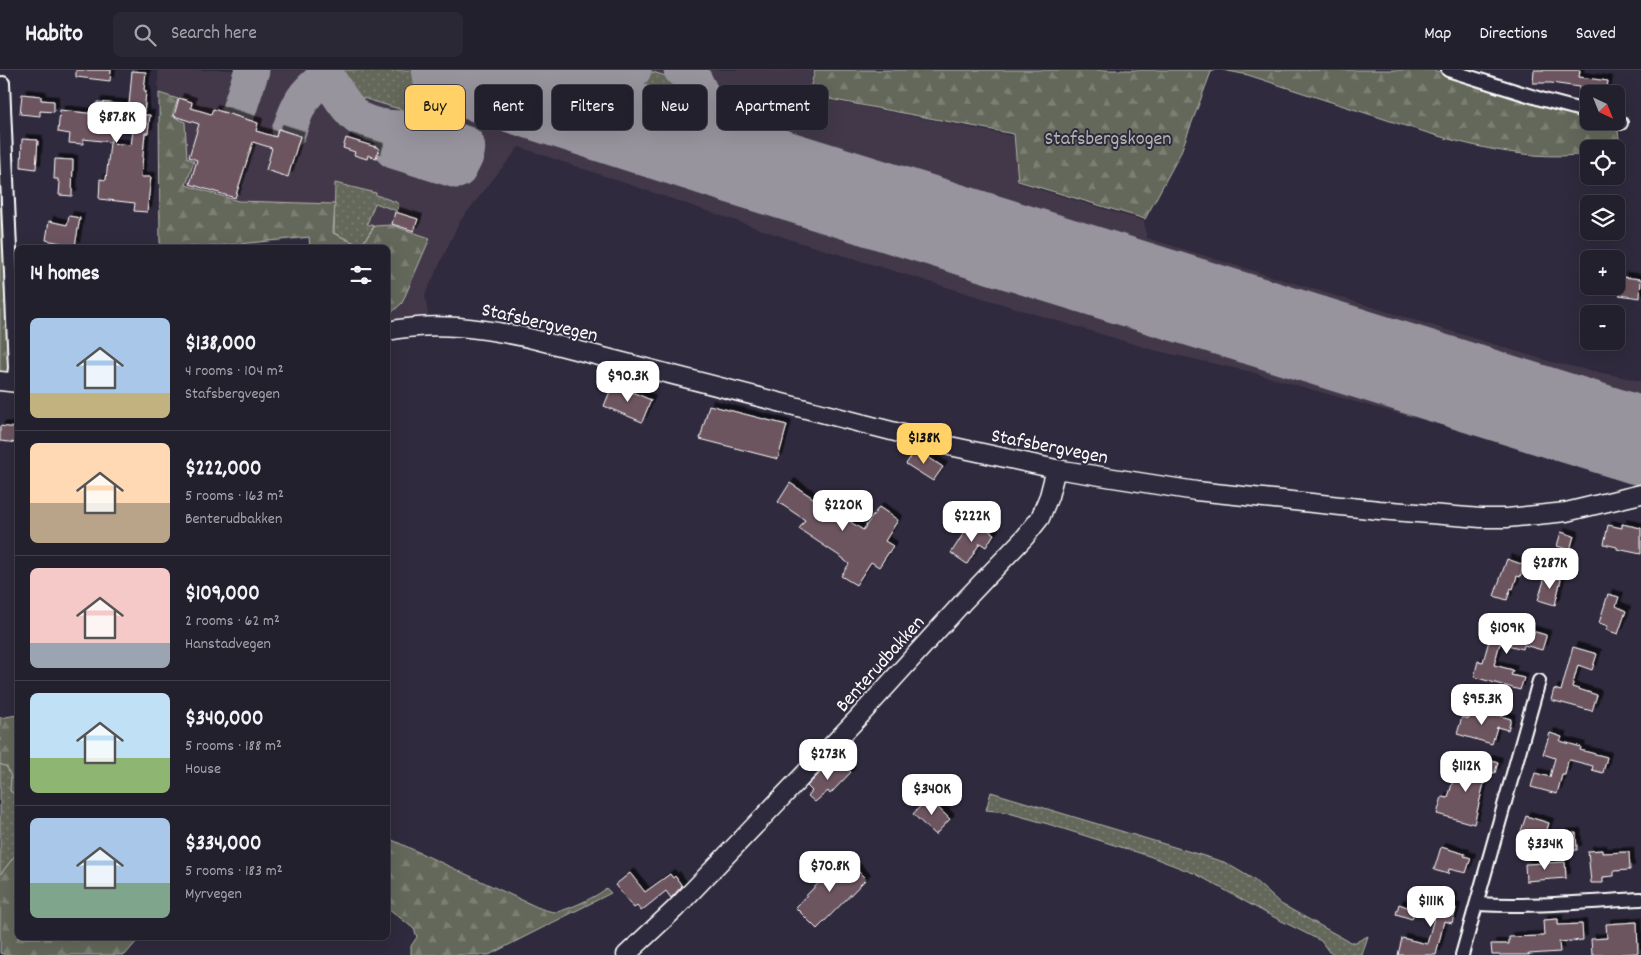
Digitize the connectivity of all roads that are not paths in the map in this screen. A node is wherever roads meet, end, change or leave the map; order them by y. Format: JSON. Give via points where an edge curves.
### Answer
{"nodes":[{"id":1,"x":1448,"y":70,"type":"edge"},
{"id":2,"x":3,"y":83,"type":"dead end"},
{"id":3,"x":1580,"y":110,"type":"edge"},
{"id":4,"x":390,"y":331,"type":"edge"},
{"id":5,"x":10,"y":382,"type":"edge"},
{"id":6,"x":1056,"y":469,"type":"junction"},
{"id":7,"x":1641,"y":494,"type":"edge"},
{"id":8,"x":1540,"y":681,"type":"dead end"},
{"id":9,"x":1641,"y":899,"type":"edge"},
{"id":10,"x":1477,"y":904,"type":"junction"},
{"id":11,"x":626,"y":955,"type":"edge"},
{"id":12,"x":1462,"y":955,"type":"edge"}],
"edges":[{"from":1,"to":3,"type":"street"},
{"from":2,"to":5,"type":"street","via":[[15,368]]},
{"from":4,"to":6,"type":"main road","name":"Stafsbergvegen","via":[[430,326],[491,330],[950,446]]},
{"from":6,"to":7,"type":"main road","name":"Stafsbergvegen","via":[[1196,491],[1481,518],[1566,512]]},
{"from":6,"to":11,"type":"main road","name":"Benterudbakken","via":[[1040,518],[1025,537],[857,719],[675,909]]},
{"from":8,"to":10,"type":"street"},
{"from":9,"to":10,"type":"street"},
{"from":10,"to":12,"type":"street"}]}
